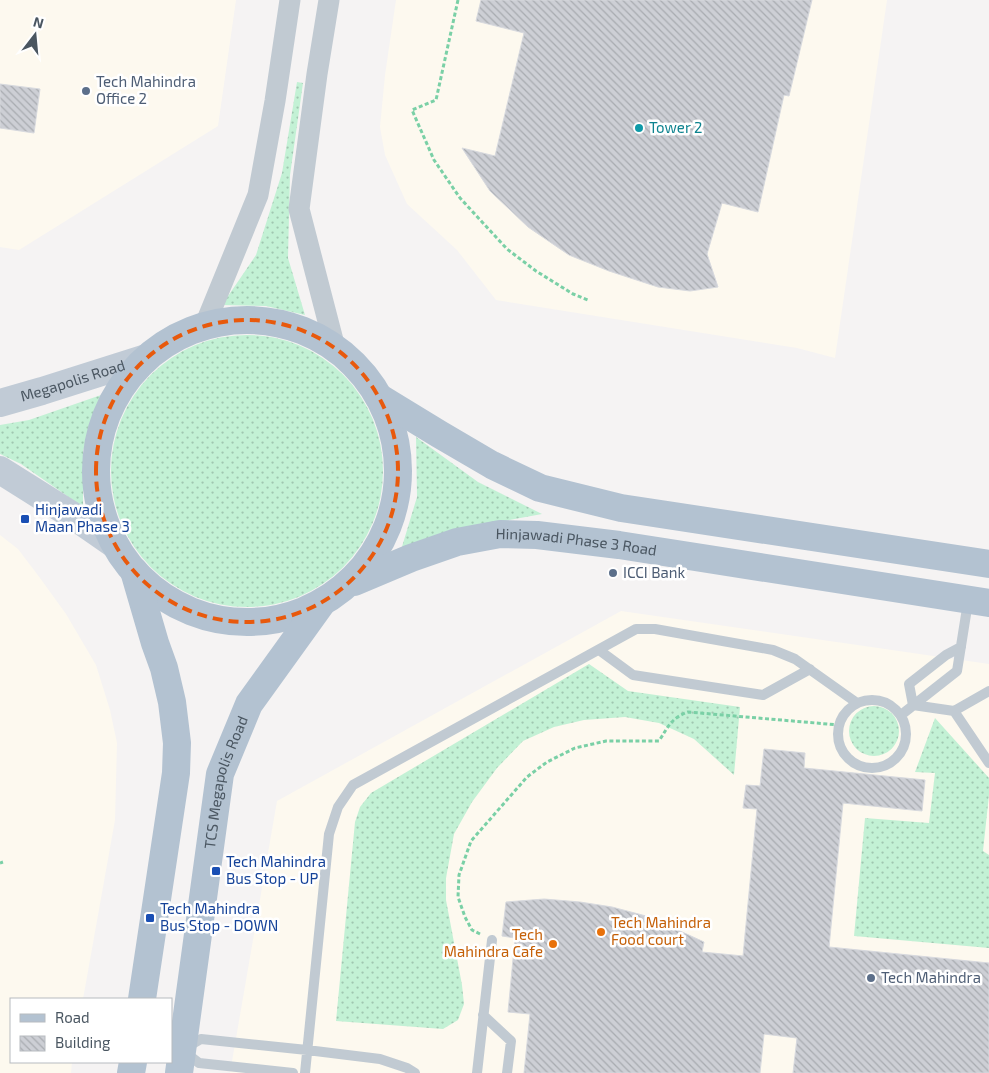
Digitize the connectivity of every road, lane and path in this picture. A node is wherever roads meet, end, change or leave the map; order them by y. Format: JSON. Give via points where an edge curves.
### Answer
{"nodes":[{"id":1,"x":290,"y":0,"type":"edge"},
{"id":2,"x":329,"y":0,"type":"edge"},
{"id":3,"x":458,"y":0,"type":"edge"},
{"id":4,"x":588,"y":300,"type":"dead end"},
{"id":5,"x":205,"y":325,"type":"junction"},
{"id":6,"x":335,"y":348,"type":"junction"},
{"id":7,"x":146,"y":358,"type":"junction"},
{"id":8,"x":380,"y":398,"type":"junction"},
{"id":9,"x":0,"y":403,"type":"edge"},
{"id":10,"x":0,"y":470,"type":"edge"},
{"id":11,"x":114,"y":544,"type":"junction"},
{"id":12,"x":989,"y":564,"type":"edge"},
{"id":13,"x":134,"y":571,"type":"junction"},
{"id":14,"x":349,"y":584,"type":"junction"},
{"id":15,"x":978,"y":602,"type":"edge"},
{"id":16,"x":321,"y":604,"type":"junction"},
{"id":17,"x":962,"y":647,"type":"junction"},
{"id":18,"x":599,"y":650,"type":"junction"},
{"id":19,"x":810,"y":669,"type":"junction"},
{"id":20,"x":989,"y":691,"type":"edge"},
{"id":21,"x":857,"y":703,"type":"junction"},
{"id":22,"x":913,"y":705,"type":"junction"},
{"id":23,"x":954,"y":711,"type":"junction"},
{"id":24,"x":901,"y":715,"type":"junction"},
{"id":25,"x":839,"y":725,"type":"junction"},
{"id":26,"x":989,"y":763,"type":"edge"},
{"id":27,"x":492,"y":940,"type":"joint"},
{"id":28,"x":142,"y":998,"type":"edge"},
{"id":29,"x":483,"y":1014,"type":"junction"},
{"id":30,"x":307,"y":1050,"type":"junction"},
{"id":31,"x":180,"y":1062,"type":"edge"},
{"id":32,"x":293,"y":1073,"type":"edge"},
{"id":33,"x":305,"y":1073,"type":"edge"},
{"id":34,"x":416,"y":1073,"type":"edge"},
{"id":35,"x":477,"y":1073,"type":"edge"},
{"id":36,"x":507,"y":1073,"type":"edge"}],
"edges":[{"from":1,"to":5,"type":"street","via":[[258,195]]},
{"from":2,"to":6,"type":"street","via":[[299,210]]},
{"from":3,"to":4,"type":"path","via":[[436,100],[412,110],[434,160],[460,198],[507,249],[536,271]]},
{"from":5,"to":6,"type":"main road","via":[[239,320],[273,322],[305,331]]},
{"from":5,"to":7,"type":"main road","via":[[174,338]]},
{"from":6,"to":8,"type":"main road","via":[[361,370]]},
{"from":7,"to":9,"type":"street","name":"Megapolis Road"},
{"from":7,"to":11,"type":"main road","via":[[123,383],[107,413],[98,445],[95,479],[101,512]]},
{"from":8,"to":12,"type":"main road","via":[[485,460],[540,488],[621,508]]},
{"from":8,"to":14,"type":"main road","via":[[393,430],[399,463],[397,496],[388,529],[371,559]]},
{"from":10,"to":11,"type":"street"},
{"from":11,"to":13,"type":"main road"},
{"from":13,"to":16,"type":"main road","via":[[160,594],[189,610],[222,620],[256,622],[290,616]]},
{"from":13,"to":28,"type":"main road","via":[[164,668],[177,743],[176,773]]},
{"from":14,"to":15,"type":"main road","name":"Hinjawadi Phase 3 Road","via":[[456,542],[500,534],[537,535]]},
{"from":14,"to":16,"type":"main road"},
{"from":15,"to":17,"type":"lane"},
{"from":16,"to":31,"type":"main road","name":"TCS Megapolis Road","via":[[249,704],[220,774]]},
{"from":17,"to":22,"type":"lane","via":[[957,671]]},
{"from":17,"to":22,"type":"lane","via":[[946,655],[909,684]]},
{"from":18,"to":19,"type":"lane","via":[[636,629],[655,629],[772,650]]},
{"from":18,"to":19,"type":"lane","via":[[633,675],[763,695]]},
{"from":18,"to":30,"type":"lane","via":[[354,785],[348,792],[338,807],[329,834]]},
{"from":19,"to":21,"type":"lane"},
{"from":20,"to":23,"type":"lane"},
{"from":21,"to":24,"type":"lane","via":[[866,700],[886,702]]},
{"from":21,"to":25,"type":"lane","via":[[843,716]]},
{"from":22,"to":23,"type":"lane"},
{"from":22,"to":24,"type":"lane"},
{"from":23,"to":26,"type":"lane"},
{"from":24,"to":25,"type":"lane","via":[[907,733],[906,743],[896,760],[878,768],[859,766],[850,761],[839,744]]},
{"from":25,"to":27,"type":"path","via":[[688,712],[677,716],[659,740],[606,741],[575,748],[547,762],[527,777],[471,841],[459,875],[458,897],[465,917],[472,930]]},
{"from":27,"to":29,"type":"lane"},
{"from":29,"to":35,"type":"lane"},
{"from":29,"to":36,"type":"lane","via":[[511,1042]]},
{"from":30,"to":31,"type":"lane","via":[[201,1039]]},
{"from":30,"to":33,"type":"lane"},
{"from":30,"to":34,"type":"lane","via":[[380,1059]]},
{"from":31,"to":32,"type":"lane"}]}
